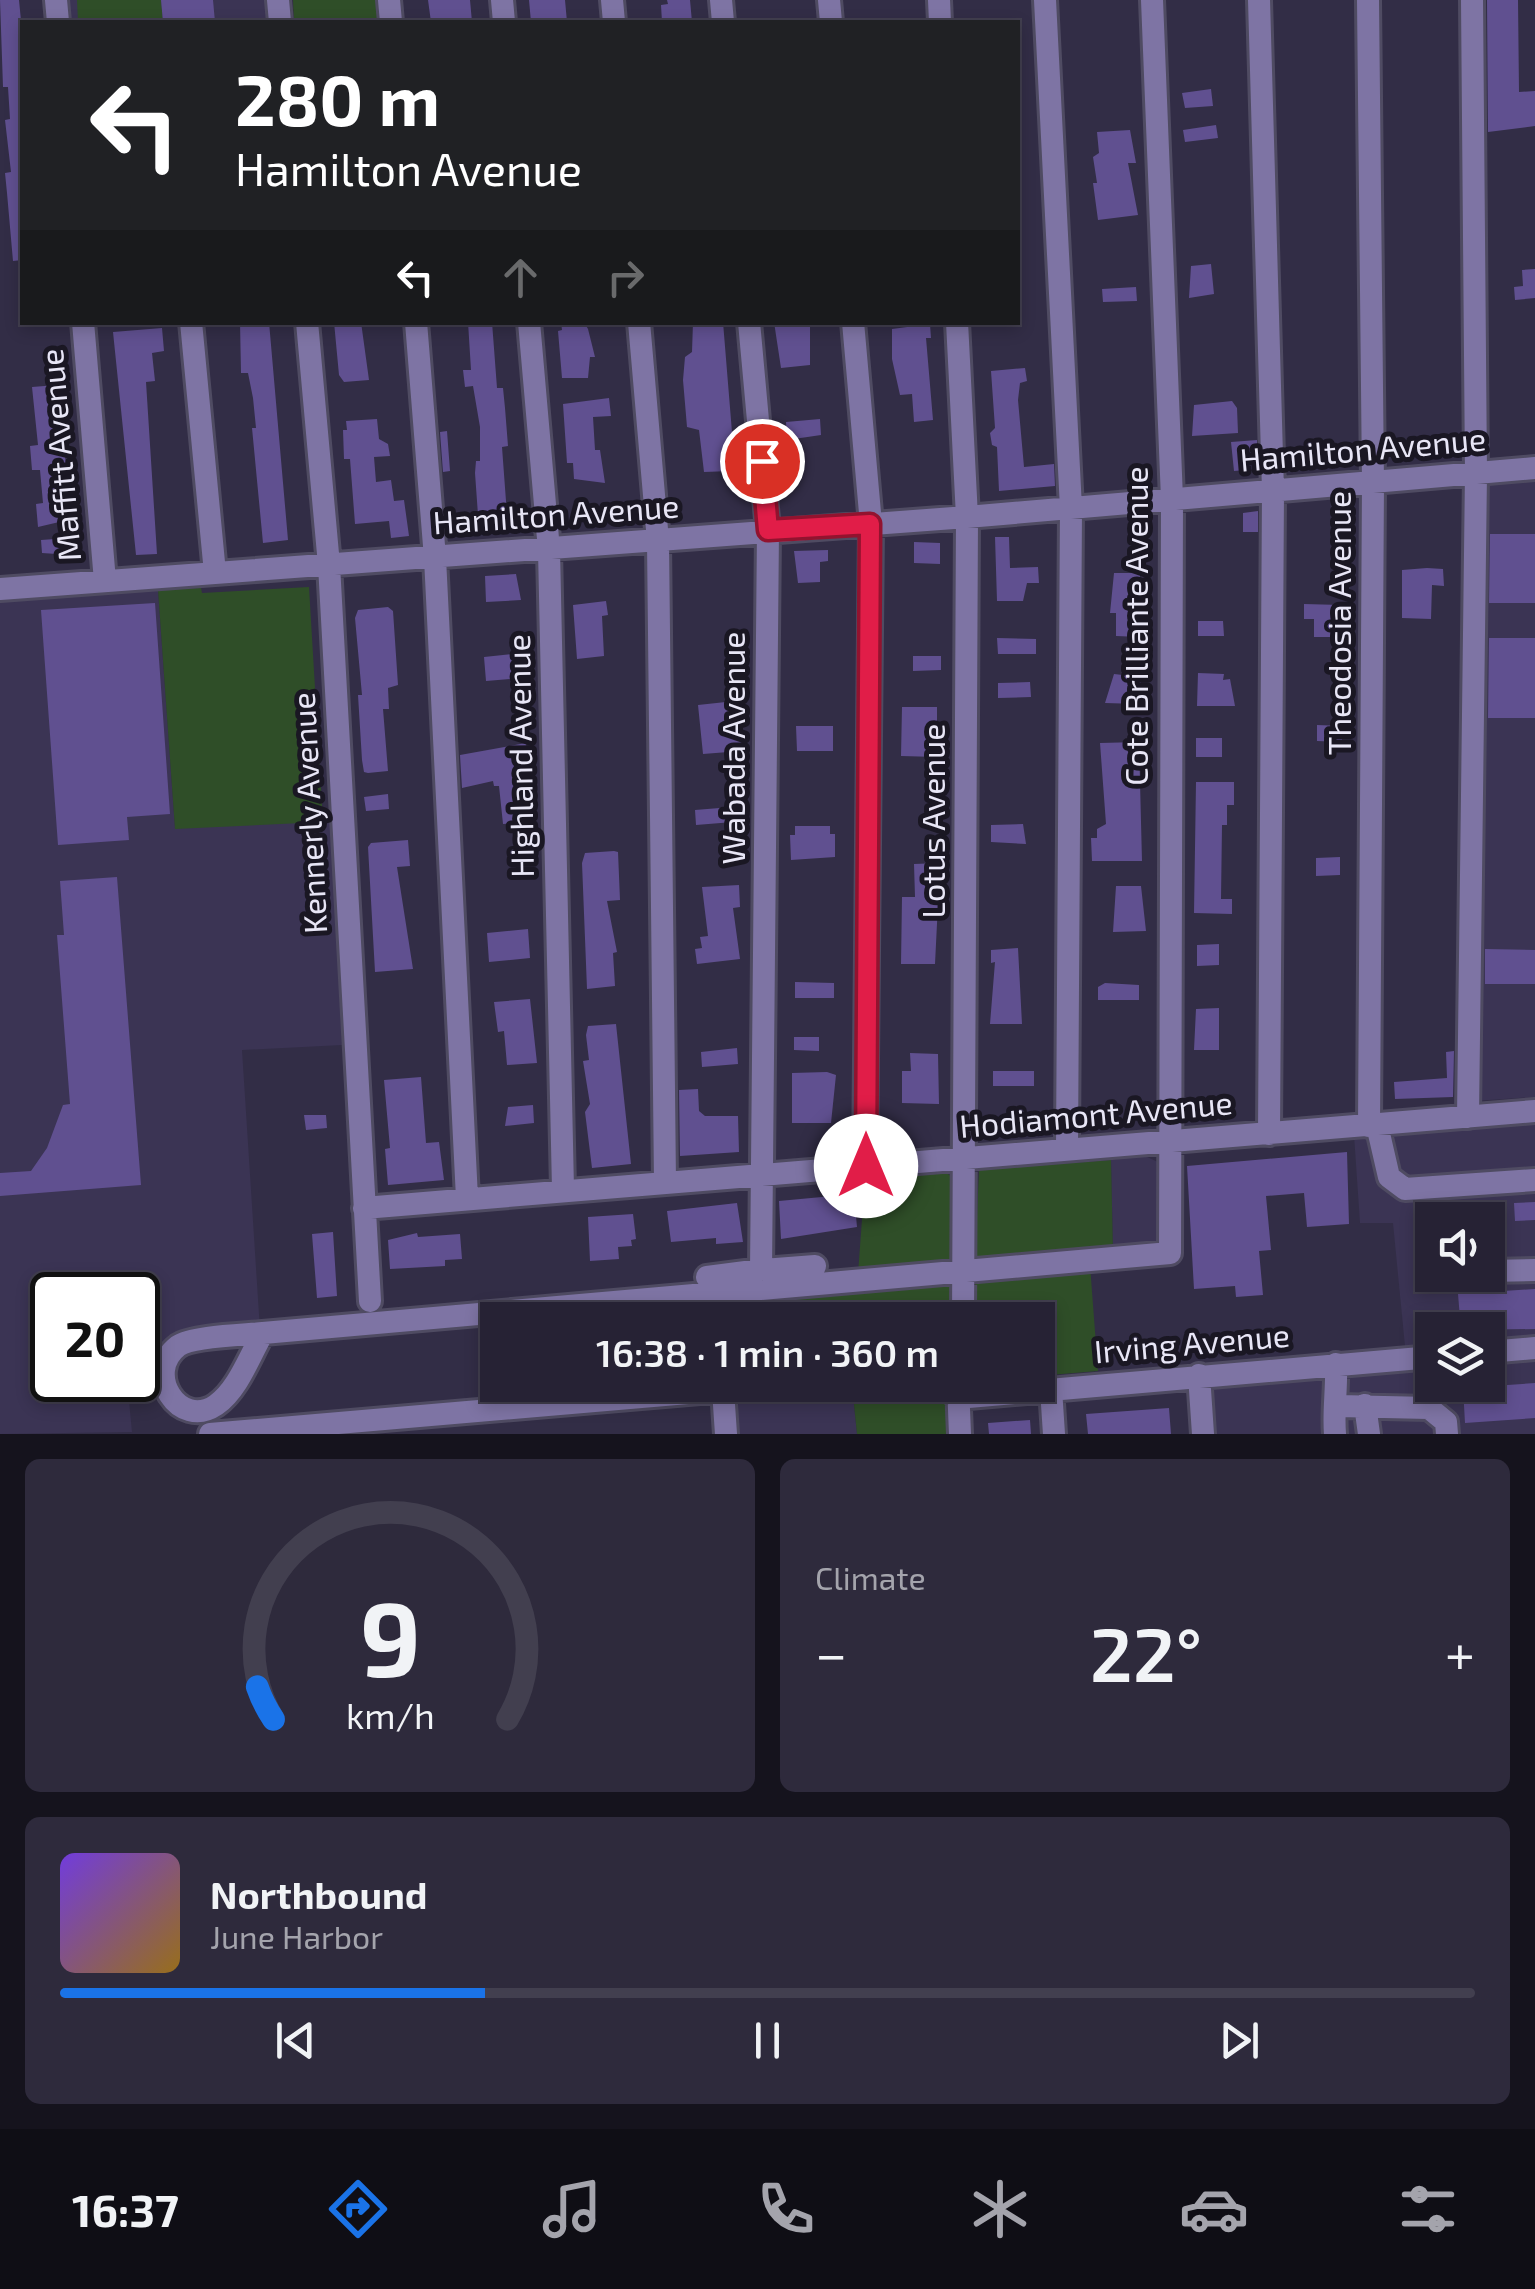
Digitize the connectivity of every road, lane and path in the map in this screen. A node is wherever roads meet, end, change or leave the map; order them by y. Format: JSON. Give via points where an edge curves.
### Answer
{"nodes":[{"id":1,"x":1045,"y":0,"type":"edge"},
{"id":2,"x":1152,"y":0,"type":"edge"},
{"id":3,"x":1259,"y":0,"type":"edge"},
{"id":4,"x":1368,"y":0,"type":"edge"},
{"id":5,"x":1472,"y":0,"type":"edge"},
{"id":6,"x":83,"y":325,"type":"edge"},
{"id":7,"x":192,"y":325,"type":"edge"},
{"id":8,"x":307,"y":325,"type":"edge"},
{"id":9,"x":416,"y":325,"type":"edge"},
{"id":10,"x":529,"y":325,"type":"edge"},
{"id":11,"x":639,"y":325,"type":"edge"},
{"id":12,"x":750,"y":325,"type":"edge"},
{"id":13,"x":853,"y":325,"type":"edge"},
{"id":14,"x":956,"y":325,"type":"edge"},
{"id":15,"x":1535,"y":468,"type":"edge"},
{"id":16,"x":1476,"y":473,"type":"junction"},
{"id":17,"x":1373,"y":483,"type":"junction"},
{"id":18,"x":1273,"y":491,"type":"junction"},
{"id":19,"x":1172,"y":499,"type":"junction"},
{"id":20,"x":1071,"y":508,"type":"junction"},
{"id":21,"x":968,"y":517,"type":"junction"},
{"id":22,"x":870,"y":524,"type":"junction"},
{"id":23,"x":768,"y":530,"type":"junction"},
{"id":24,"x":658,"y":540,"type":"junction"},
{"id":25,"x":548,"y":550,"type":"junction"},
{"id":26,"x":435,"y":558,"type":"junction"},
{"id":27,"x":328,"y":565,"type":"junction"},
{"id":28,"x":215,"y":573,"type":"junction"},
{"id":29,"x":105,"y":581,"type":"junction"},
{"id":30,"x":0,"y":589,"type":"edge"},
{"id":31,"x":1535,"y":1112,"type":"edge"},
{"id":32,"x":1468,"y":1117,"type":"junction"},
{"id":33,"x":1373,"y":1125,"type":"junction"},
{"id":34,"x":1269,"y":1134,"type":"junction"},
{"id":35,"x":1168,"y":1142,"type":"junction"},
{"id":36,"x":1067,"y":1148,"type":"junction"},
{"id":37,"x":966,"y":1158,"type":"junction"},
{"id":38,"x":866,"y":1166,"type":"junction"},
{"id":39,"x":764,"y":1175,"type":"junction"},
{"id":40,"x":1535,"y":1180,"type":"edge"},
{"id":41,"x":665,"y":1182,"type":"junction"},
{"id":42,"x":562,"y":1189,"type":"junction"},
{"id":43,"x":467,"y":1198,"type":"junction"},
{"id":44,"x":364,"y":1208,"type":"junction"},
{"id":45,"x":815,"y":1266,"type":"dead end"},
{"id":46,"x":762,"y":1270,"type":"junction"},
{"id":47,"x":966,"y":1270,"type":"junction"},
{"id":48,"x":1535,"y":1270,"type":"edge"},
{"id":49,"x":1505,"y":1271,"type":"edge"},
{"id":50,"x":707,"y":1277,"type":"dead end"},
{"id":51,"x":370,"y":1300,"type":"dead end"},
{"id":52,"x":963,"y":1302,"type":"edge"},
{"id":53,"x":263,"y":1332,"type":"junction"},
{"id":54,"x":1535,"y":1348,"type":"edge"},
{"id":55,"x":1505,"y":1351,"type":"edge"},
{"id":56,"x":1415,"y":1357,"type":"edge"},
{"id":57,"x":1336,"y":1364,"type":"junction"},
{"id":58,"x":1199,"y":1375,"type":"junction"},
{"id":59,"x":1055,"y":1389,"type":"edge"},
{"id":60,"x":959,"y":1402,"type":"edge"},
{"id":61,"x":1052,"y":1402,"type":"edge"},
{"id":62,"x":1365,"y":1405,"type":"junction"},
{"id":63,"x":1339,"y":1406,"type":"junction"},
{"id":64,"x":210,"y":1434,"type":"edge"},
{"id":65,"x":726,"y":1434,"type":"edge"},
{"id":66,"x":960,"y":1434,"type":"edge"},
{"id":67,"x":1054,"y":1434,"type":"edge"},
{"id":68,"x":1203,"y":1434,"type":"edge"},
{"id":69,"x":1335,"y":1434,"type":"edge"},
{"id":70,"x":1369,"y":1434,"type":"edge"},
{"id":71,"x":1447,"y":1434,"type":"edge"}],
"edges":[{"from":1,"to":20,"type":"street"},
{"from":2,"to":19,"type":"street","name":"Cote Brilliante Avenue"},
{"from":3,"to":18,"type":"street"},
{"from":4,"to":17,"type":"street","name":"Theodosia Avenue"},
{"from":5,"to":16,"type":"street"},
{"from":6,"to":29,"type":"street","name":"Maffitt Avenue"},
{"from":7,"to":28,"type":"street"},
{"from":8,"to":27,"type":"street","name":"Kennerly Avenue"},
{"from":9,"to":26,"type":"street"},
{"from":10,"to":25,"type":"street","name":"Highland Avenue"},
{"from":11,"to":24,"type":"street"},
{"from":12,"to":23,"type":"street","name":"Wabada Avenue"},
{"from":13,"to":22,"type":"street"},
{"from":14,"to":21,"type":"street","name":"Lotus Avenue"},
{"from":15,"to":16,"type":"street","name":"Hamilton Avenue"},
{"from":16,"to":17,"type":"street","name":"Hamilton Avenue"},
{"from":16,"to":32,"type":"street"},
{"from":17,"to":18,"type":"street","name":"Hamilton Avenue"},
{"from":17,"to":33,"type":"street","name":"Theodosia Avenue"},
{"from":18,"to":19,"type":"street","name":"Hamilton Avenue"},
{"from":18,"to":34,"type":"street"},
{"from":19,"to":20,"type":"street","name":"Hamilton Avenue"},
{"from":19,"to":35,"type":"street","name":"Cote Brilliante Avenue"},
{"from":20,"to":21,"type":"street","name":"Hamilton Avenue"},
{"from":20,"to":36,"type":"street"},
{"from":21,"to":22,"type":"street","name":"Hamilton Avenue"},
{"from":21,"to":37,"type":"street","name":"Lotus Avenue"},
{"from":22,"to":23,"type":"street","name":"Hamilton Avenue"},
{"from":22,"to":38,"type":"street"},
{"from":23,"to":24,"type":"street","name":"Hamilton Avenue"},
{"from":23,"to":39,"type":"street","name":"Wabada Avenue"},
{"from":24,"to":25,"type":"street","name":"Hamilton Avenue"},
{"from":24,"to":41,"type":"street"},
{"from":25,"to":26,"type":"street","name":"Hamilton Avenue"},
{"from":25,"to":42,"type":"street","name":"Highland Avenue"},
{"from":26,"to":27,"type":"street","name":"Hamilton Avenue"},
{"from":26,"to":43,"type":"street"},
{"from":27,"to":28,"type":"street","name":"Hamilton Avenue"},
{"from":27,"to":44,"type":"street","name":"Kennerly Avenue"},
{"from":28,"to":29,"type":"street","name":"Hamilton Avenue"},
{"from":29,"to":30,"type":"street","name":"Hamilton Avenue"},
{"from":31,"to":32,"type":"street","name":"Hodiamont Avenue"},
{"from":32,"to":33,"type":"street","name":"Hodiamont Avenue"},
{"from":33,"to":34,"type":"street","name":"Hodiamont Avenue"},
{"from":33,"to":40,"type":"street","name":"Theodosia Avenue","via":[[1390,1176],[1404,1189]]},
{"from":34,"to":35,"type":"street","name":"Hodiamont Avenue"},
{"from":35,"to":36,"type":"street","name":"Hodiamont Avenue"},
{"from":35,"to":47,"type":"street","name":"Cote Brilliante Avenue","via":[[1170,1252]]},
{"from":36,"to":37,"type":"street","name":"Hodiamont Avenue"},
{"from":37,"to":38,"type":"street","name":"Hodiamont Avenue"},
{"from":37,"to":47,"type":"street","name":"Lotus Avenue"},
{"from":38,"to":39,"type":"street","name":"Hodiamont Avenue"},
{"from":39,"to":41,"type":"street","name":"Hodiamont Avenue"},
{"from":39,"to":46,"type":"street","name":"Wabada Avenue"},
{"from":41,"to":42,"type":"street","name":"Hodiamont Avenue"},
{"from":42,"to":43,"type":"street","name":"Hodiamont Avenue"},
{"from":43,"to":44,"type":"street","name":"Hodiamont Avenue"},
{"from":44,"to":51,"type":"street","name":"Kennerly Avenue"},
{"from":45,"to":46,"type":"street"},
{"from":46,"to":50,"type":"street"},
{"from":47,"to":52,"type":"street","name":"Lotus Avenue"},
{"from":47,"to":53,"type":"street"},
{"from":48,"to":49,"type":"street"},
{"from":53,"to":53,"type":"street","via":[[182,1343],[168,1356],[166,1391],[178,1406],[215,1406]]},
{"from":54,"to":55,"type":"street"},
{"from":56,"to":57,"type":"street","name":"Irving Avenue"},
{"from":57,"to":58,"type":"street","name":"Irving Avenue"},
{"from":57,"to":63,"type":"street"},
{"from":58,"to":59,"type":"street","name":"Irving Avenue"},
{"from":58,"to":68,"type":"street"},
{"from":60,"to":66,"type":"street"},
{"from":61,"to":67,"type":"street"},
{"from":62,"to":63,"type":"street"},
{"from":62,"to":70,"type":"street"},
{"from":62,"to":71,"type":"street","via":[[1429,1408],[1446,1422]]},
{"from":63,"to":69,"type":"street"},
{"from":64,"to":65,"type":"street","via":[[723,1390]]}]}
